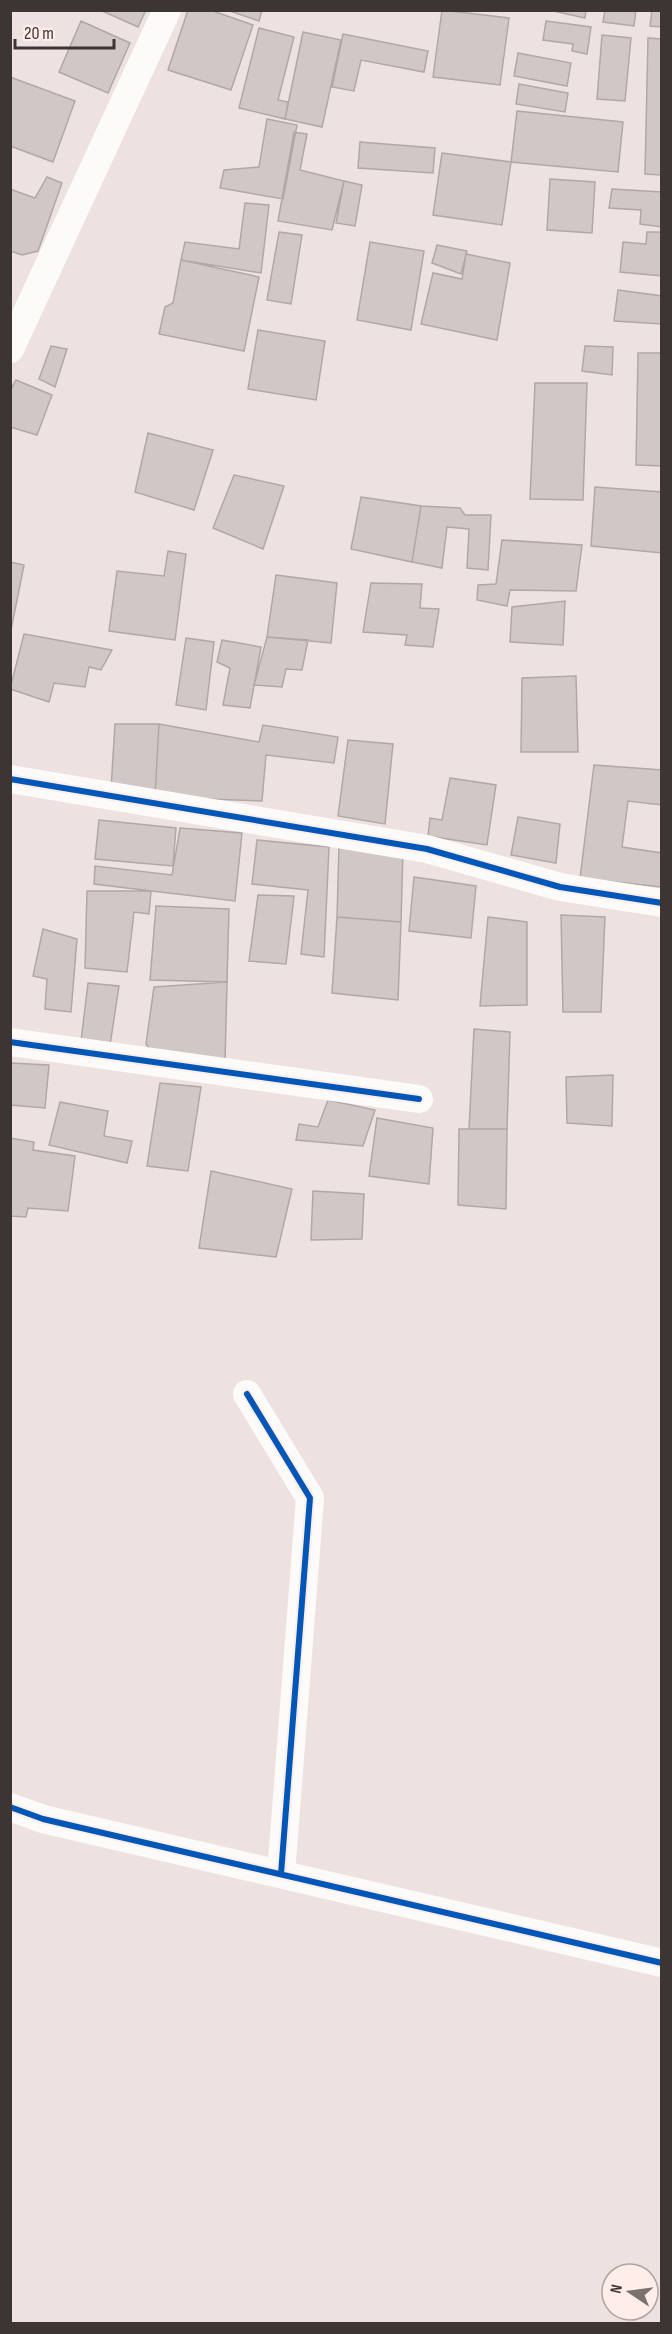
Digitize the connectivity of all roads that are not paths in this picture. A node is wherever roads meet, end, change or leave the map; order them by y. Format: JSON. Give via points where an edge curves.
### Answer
{"nodes":[{"id":1,"x":167,"y":10,"type":"edge"},
{"id":2,"x":10,"y":349,"type":"edge"},
{"id":3,"x":10,"y":779,"type":"edge"},
{"id":4,"x":662,"y":903,"type":"edge"},
{"id":5,"x":10,"y":1042,"type":"edge"},
{"id":6,"x":419,"y":1099,"type":"dead end"},
{"id":7,"x":247,"y":1394,"type":"dead end"},
{"id":8,"x":10,"y":1807,"type":"edge"},
{"id":9,"x":281,"y":1874,"type":"junction"},
{"id":10,"x":662,"y":1963,"type":"edge"}],
"edges":[{"from":1,"to":2,"type":"street"},
{"from":3,"to":4,"type":"street","via":[[427,849],[560,887]]},
{"from":5,"to":6,"type":"street"},
{"from":7,"to":9,"type":"street","via":[[310,1498]]},
{"from":8,"to":9,"type":"street","via":[[43,1819]]},
{"from":9,"to":10,"type":"street"}]}
